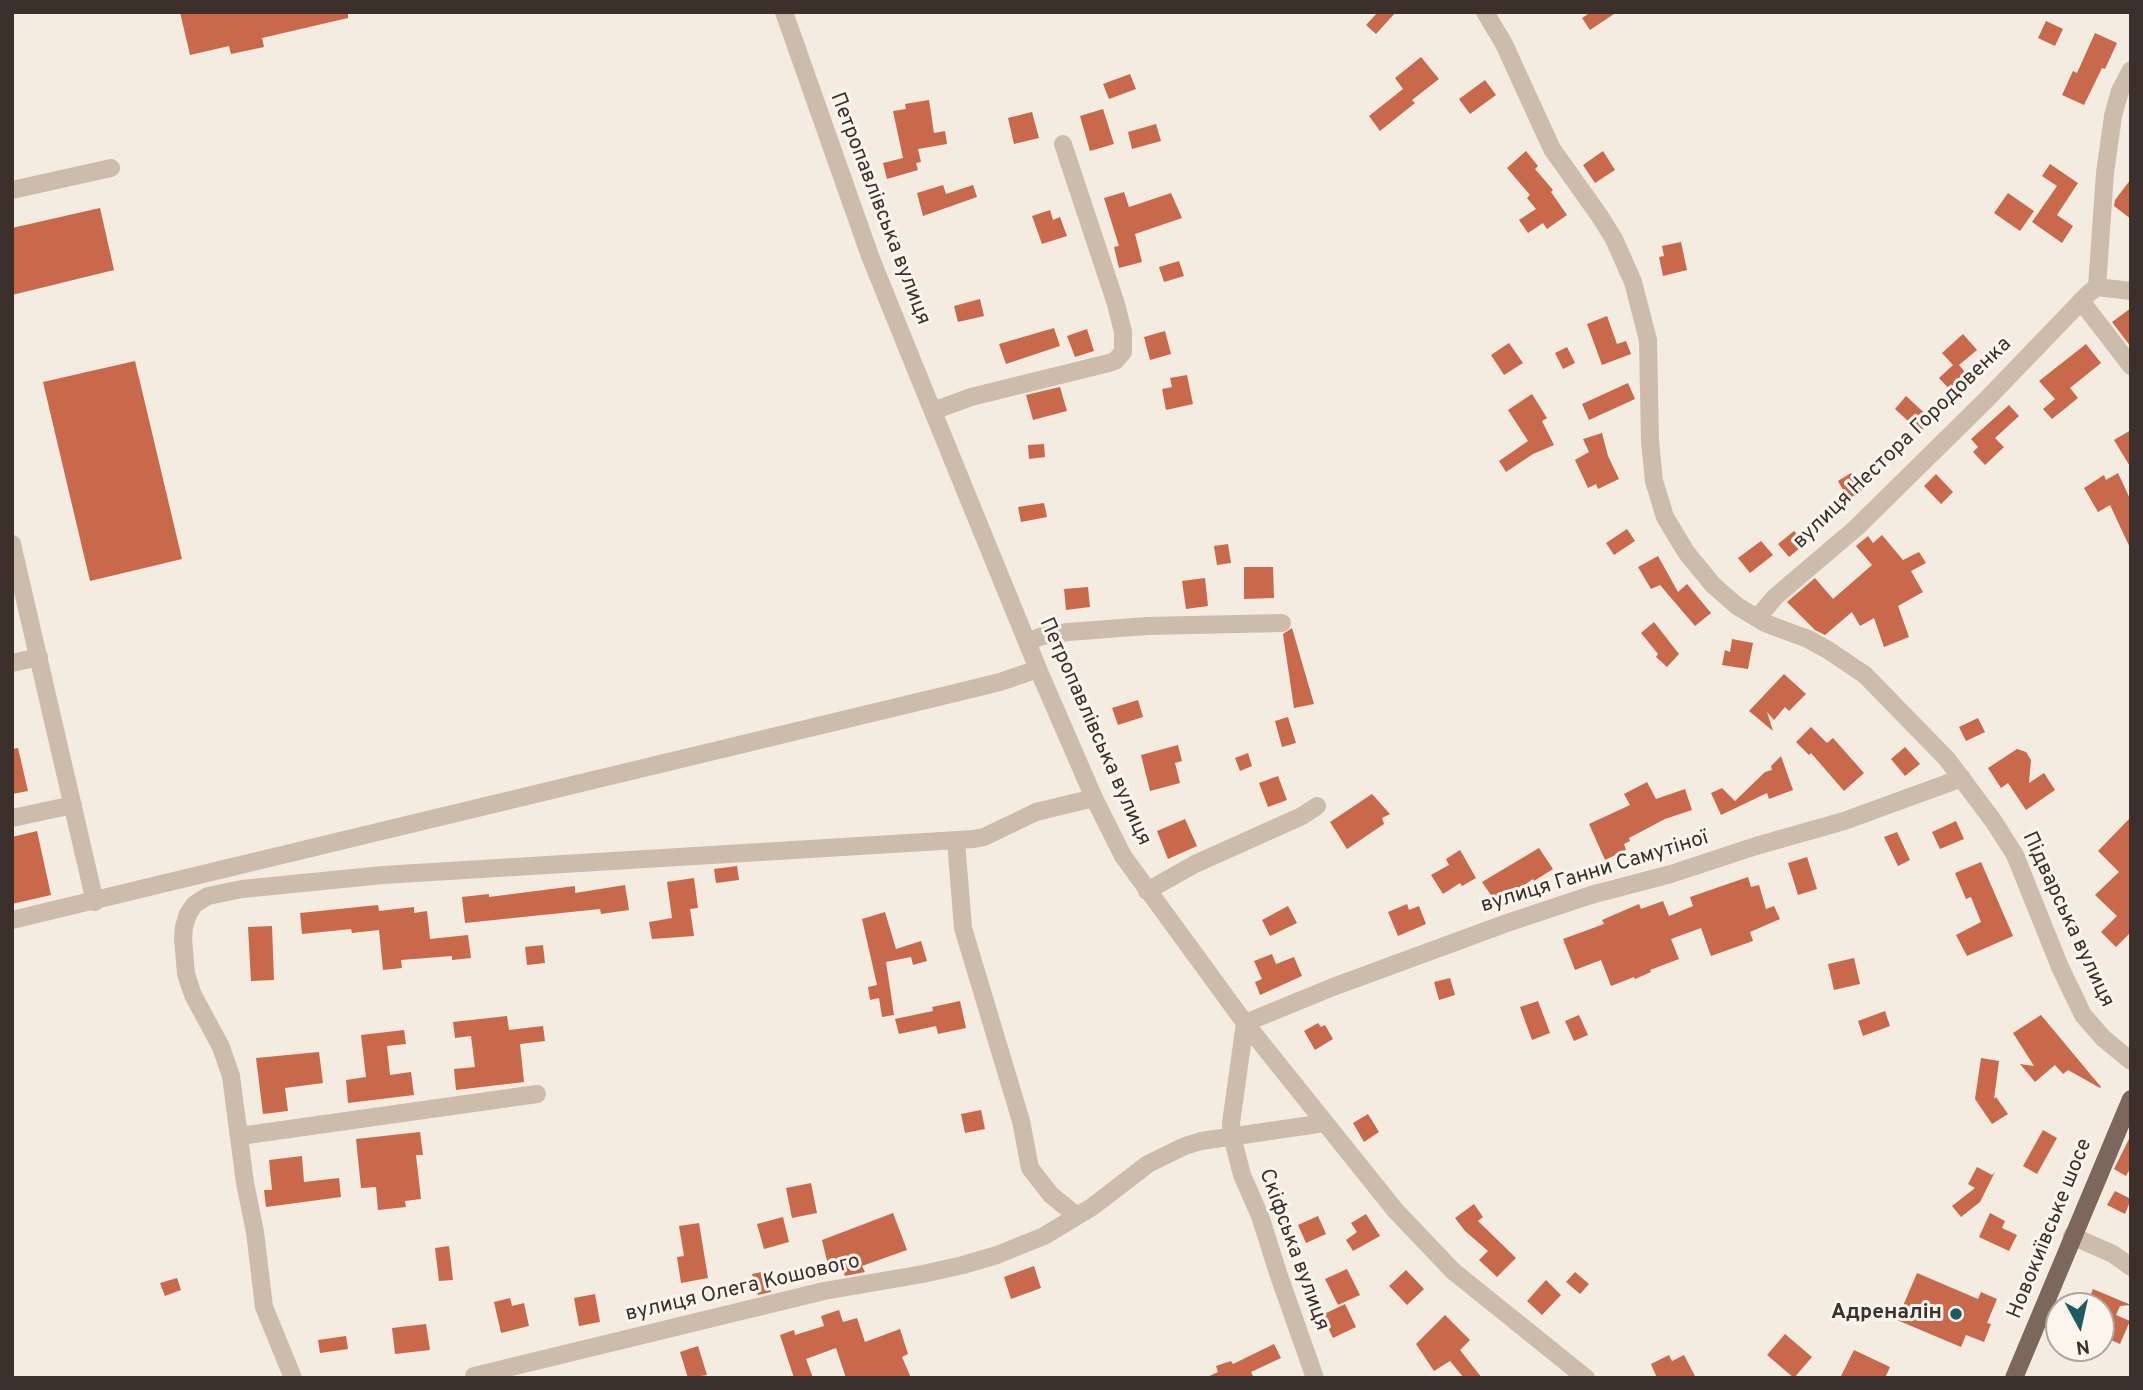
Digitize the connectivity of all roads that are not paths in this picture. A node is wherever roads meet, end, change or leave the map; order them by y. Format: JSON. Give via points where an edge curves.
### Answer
{"nodes":[{"id":1,"x":785,"y":12,"type":"edge"},
{"id":2,"x":1485,"y":12,"type":"edge"},
{"id":3,"x":2131,"y":70,"type":"edge"},
{"id":4,"x":1063,"y":144,"type":"dead end"},
{"id":5,"x":111,"y":168,"type":"dead end"},
{"id":6,"x":12,"y":190,"type":"edge"},
{"id":7,"x":2097,"y":287,"type":"junction"},
{"id":8,"x":2131,"y":290,"type":"edge"},
{"id":9,"x":2081,"y":301,"type":"junction"},
{"id":10,"x":2131,"y":366,"type":"edge"},
{"id":11,"x":933,"y":411,"type":"junction"},
{"id":12,"x":12,"y":544,"type":"edge"},
{"id":13,"x":1757,"y":618,"type":"junction"},
{"id":14,"x":1282,"y":623,"type":"dead end"},
{"id":15,"x":1027,"y":642,"type":"junction"},
{"id":16,"x":39,"y":657,"type":"junction"},
{"id":17,"x":12,"y":663,"type":"edge"},
{"id":18,"x":1038,"y":669,"type":"junction"},
{"id":19,"x":1962,"y":778,"type":"junction"},
{"id":20,"x":1094,"y":798,"type":"junction"},
{"id":21,"x":73,"y":805,"type":"junction"},
{"id":22,"x":1317,"y":806,"type":"dead end"},
{"id":23,"x":12,"y":818,"type":"edge"},
{"id":24,"x":956,"y":841,"type":"junction"},
{"id":25,"x":1147,"y":891,"type":"junction"},
{"id":26,"x":95,"y":902,"type":"junction"},
{"id":27,"x":12,"y":920,"type":"edge"},
{"id":28,"x":1245,"y":1023,"type":"junction"},
{"id":29,"x":2131,"y":1061,"type":"edge"},
{"id":30,"x":537,"y":1094,"type":"dead end"},
{"id":31,"x":2131,"y":1098,"type":"edge"},
{"id":32,"x":1325,"y":1123,"type":"junction"},
{"id":33,"x":240,"y":1136,"type":"junction"},
{"id":34,"x":1232,"y":1136,"type":"junction"},
{"id":35,"x":1077,"y":1216,"type":"junction"},
{"id":36,"x":2072,"y":1236,"type":"junction"},
{"id":37,"x":2131,"y":1267,"type":"edge"},
{"id":38,"x":474,"y":1376,"type":"dead end"},
{"id":39,"x":293,"y":1378,"type":"edge"},
{"id":40,"x":1315,"y":1378,"type":"edge"},
{"id":41,"x":1586,"y":1378,"type":"edge"},
{"id":42,"x":2014,"y":1378,"type":"edge"}],
"edges":[{"from":1,"to":11,"type":"street","name":"Петропавлівська вулиця","via":[[870,256]]},
{"from":2,"to":13,"type":"street","name":"Підварська вулиця","via":[[1552,149],[1600,215],[1633,282],[1648,340],[1652,461],[1665,517],[1713,585]]},
{"from":3,"to":7,"type":"street","via":[[2116,103],[2109,142]]},
{"from":4,"to":11,"type":"street","via":[[1116,304],[1123,352],[1109,363],[971,397]]},
{"from":5,"to":6,"type":"street"},
{"from":7,"to":8,"type":"street"},
{"from":7,"to":9,"type":"street","name":"вулиця Нестора Городовенка"},
{"from":9,"to":10,"type":"street"},
{"from":9,"to":13,"type":"street","name":"вулиця Нестора Городовенка","via":[[1856,528]]},
{"from":11,"to":15,"type":"street","name":"Петропавлівська вулиця"},
{"from":12,"to":16,"type":"street"},
{"from":13,"to":19,"type":"street","name":"Підварська вулиця","via":[[1808,639],[1865,675]]},
{"from":14,"to":15,"type":"street","via":[[1147,626],[1068,632]]},
{"from":15,"to":18,"type":"street","name":"Петропавлівська вулиця"},
{"from":16,"to":17,"type":"street"},
{"from":16,"to":21,"type":"street"},
{"from":18,"to":20,"type":"street","name":"Петропавлівська вулиця"},
{"from":18,"to":26,"type":"street","via":[[1000,682]]},
{"from":19,"to":28,"type":"street","name":"вулиця Ганни Самутіної","via":[[1844,821],[1591,895]]},
{"from":19,"to":29,"type":"street","name":"Підварська вулиця","via":[[2015,855],[2083,1015]]},
{"from":20,"to":24,"type":"street","via":[[1036,812],[984,837]]},
{"from":20,"to":25,"type":"street","name":"Петропавлівська вулиця","via":[[1123,856]]},
{"from":21,"to":23,"type":"street"},
{"from":21,"to":26,"type":"street"},
{"from":22,"to":25,"type":"street"},
{"from":24,"to":33,"type":"street","via":[[383,875],[208,896],[194,905],[184,927],[186,974],[226,1059]]},
{"from":24,"to":35,"type":"street","via":[[963,928],[1021,1121],[1030,1168],[1051,1195]]},
{"from":25,"to":28,"type":"street","name":"Петропавлівська вулиця"},
{"from":26,"to":27,"type":"street"},
{"from":28,"to":32,"type":"street","name":"Петропавлівська вулиця"},
{"from":28,"to":34,"type":"street","name":"Скіфська вулиця"},
{"from":30,"to":33,"type":"street"},
{"from":31,"to":36,"type":"main road","name":"Новокиївське шосе"},
{"from":32,"to":34,"type":"street","name":"вулиця Олега Кошового"},
{"from":32,"to":41,"type":"street","name":"Петропавлівська вулиця","via":[[1442,1261]]},
{"from":33,"to":39,"type":"street","via":[[264,1307]]},
{"from":34,"to":35,"type":"street","name":"вулиця Олега Кошового","via":[[1200,1141],[1166,1154]]},
{"from":34,"to":40,"type":"street","name":"Скіфська вулиця"},
{"from":35,"to":38,"type":"street","name":"вулиця Олега Кошового","via":[[1021,1246],[963,1265],[824,1291]]},
{"from":36,"to":37,"type":"street"},
{"from":36,"to":42,"type":"main road","name":"Новокиївське шосе"}]}
